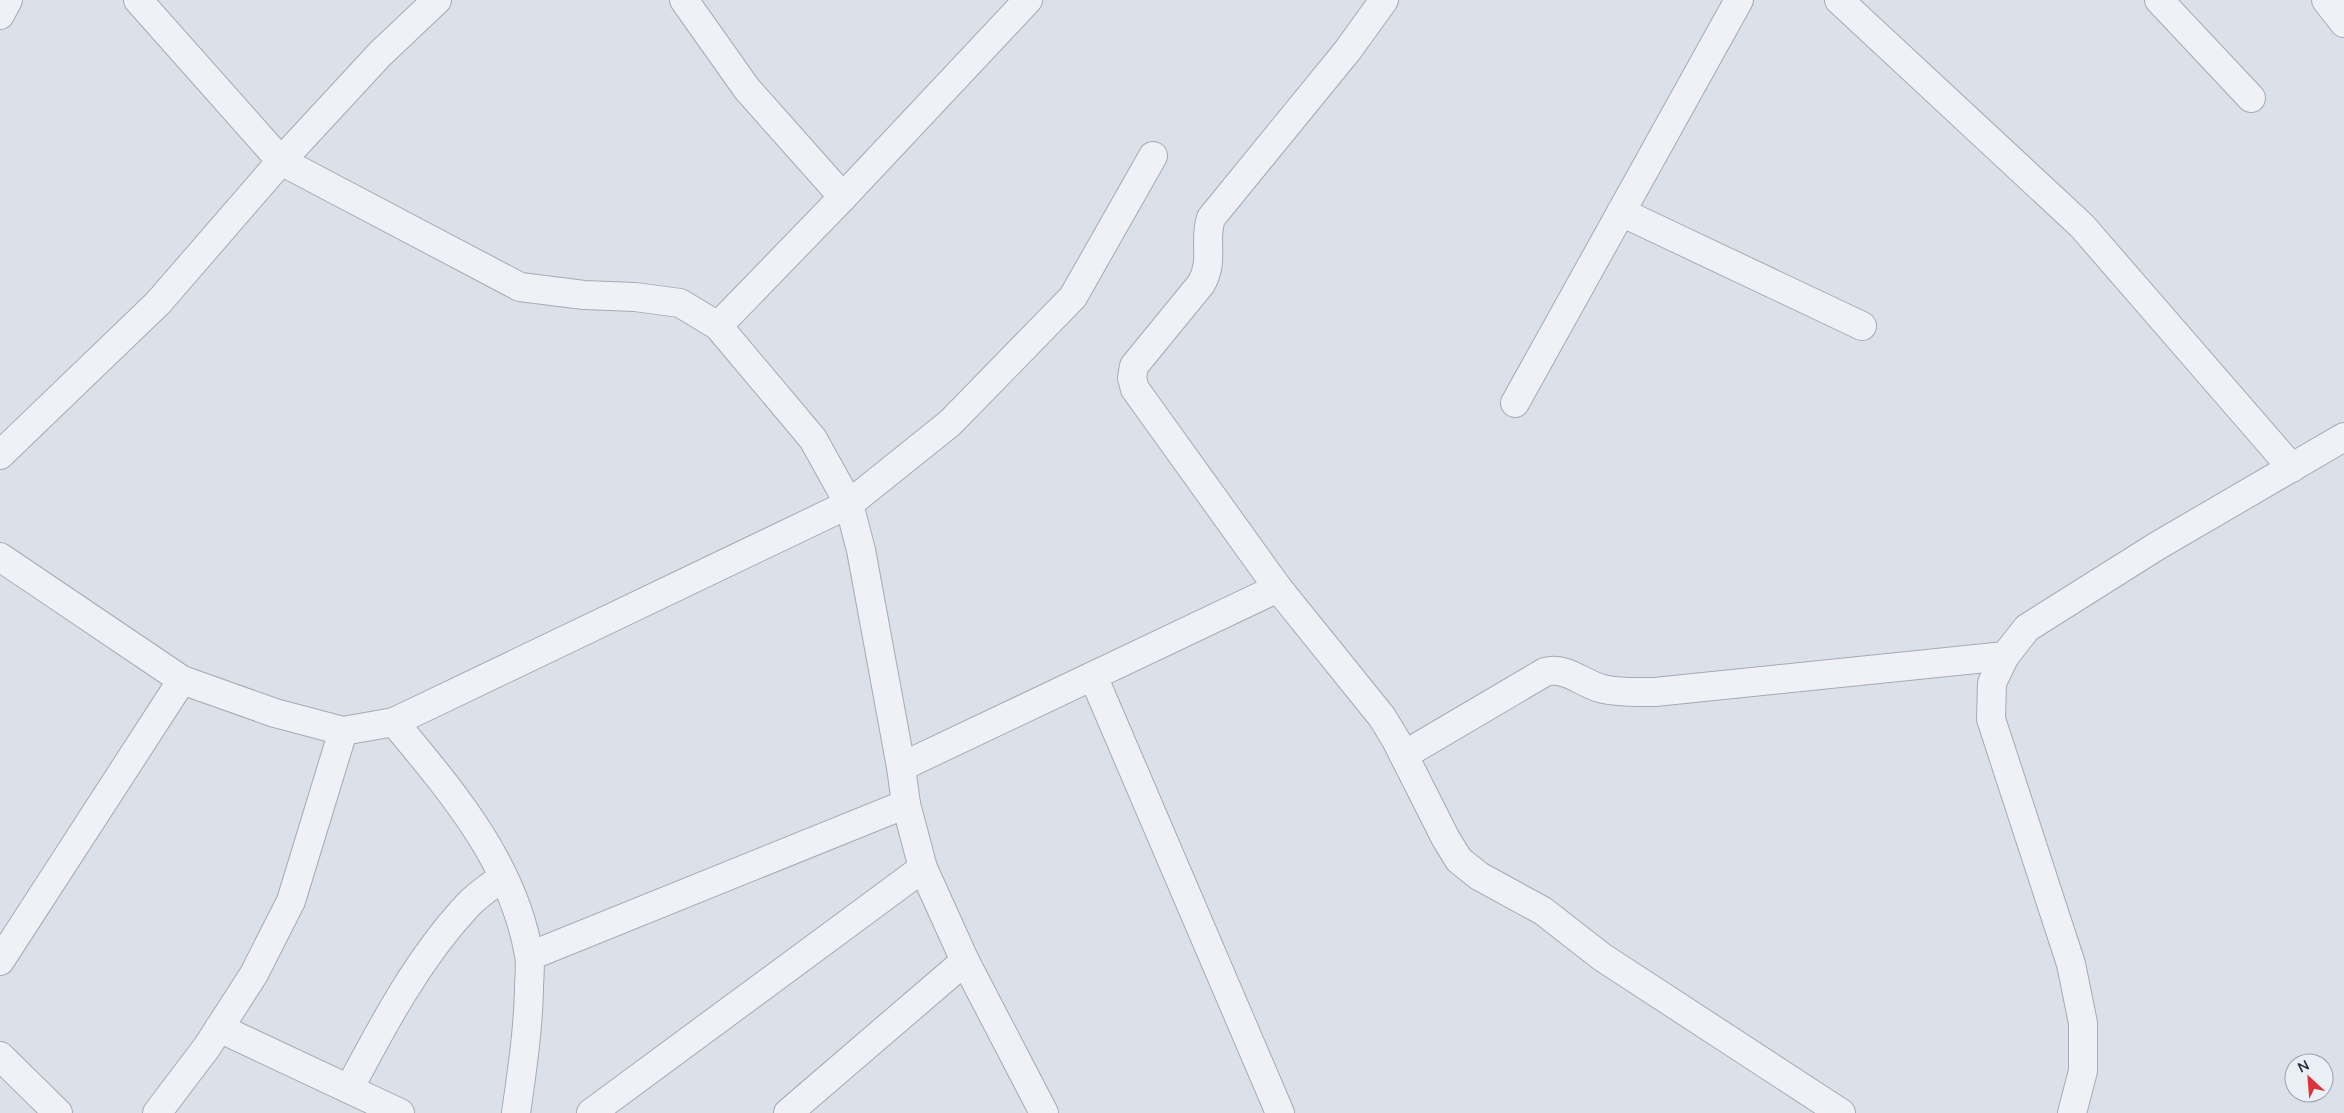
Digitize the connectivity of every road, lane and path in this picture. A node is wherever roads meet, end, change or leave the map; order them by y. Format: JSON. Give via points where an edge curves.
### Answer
{"nodes":[{"id":1,"x":8,"y":0,"type":"edge"},
{"id":2,"x":138,"y":0,"type":"edge"},
{"id":3,"x":437,"y":0,"type":"edge"},
{"id":4,"x":684,"y":0,"type":"edge"},
{"id":5,"x":1028,"y":0,"type":"edge"},
{"id":6,"x":1384,"y":0,"type":"edge"},
{"id":7,"x":1739,"y":0,"type":"edge"},
{"id":8,"x":1839,"y":0,"type":"edge"},
{"id":9,"x":2159,"y":0,"type":"edge"},
{"id":10,"x":2326,"y":0,"type":"edge"},
{"id":11,"x":0,"y":15,"type":"edge"},
{"id":12,"x":2344,"y":24,"type":"edge"},
{"id":13,"x":2251,"y":98,"type":"dead end"},
{"id":14,"x":1153,"y":156,"type":"dead end"},
{"id":15,"x":281,"y":161,"type":"junction"},
{"id":16,"x":843,"y":197,"type":"junction"},
{"id":17,"x":1621,"y":212,"type":"junction"},
{"id":18,"x":718,"y":326,"type":"junction"},
{"id":19,"x":1862,"y":326,"type":"dead end"},
{"id":20,"x":1515,"y":403,"type":"dead end"},
{"id":21,"x":2344,"y":437,"type":"edge"},
{"id":22,"x":0,"y":455,"type":"edge"},
{"id":23,"x":2292,"y":468,"type":"junction"},
{"id":24,"x":849,"y":504,"type":"junction"},
{"id":25,"x":0,"y":557,"type":"edge"},
{"id":26,"x":1278,"y":588,"type":"junction"},
{"id":27,"x":2005,"y":656,"type":"junction"},
{"id":28,"x":1093,"y":676,"type":"junction"},
{"id":29,"x":182,"y":680,"type":"junction"},
{"id":30,"x":394,"y":722,"type":"junction"},
{"id":31,"x":343,"y":731,"type":"junction"},
{"id":32,"x":1404,"y":755,"type":"junction"},
{"id":33,"x":901,"y":767,"type":"junction"},
{"id":34,"x":906,"y":804,"type":"junction"},
{"id":35,"x":923,"y":868,"type":"junction"},
{"id":36,"x":502,"y":877,"type":"junction"},
{"id":37,"x":530,"y":956,"type":"junction"},
{"id":38,"x":0,"y":961,"type":"edge"},
{"id":39,"x":965,"y":961,"type":"junction"},
{"id":40,"x":220,"y":1028,"type":"junction"},
{"id":41,"x":0,"y":1056,"type":"edge"},
{"id":42,"x":349,"y":1089,"type":"junction"},
{"id":43,"x":46,"y":1109,"type":"edge"},
{"id":44,"x":157,"y":1113,"type":"edge"},
{"id":45,"x":400,"y":1113,"type":"edge"},
{"id":46,"x":516,"y":1113,"type":"edge"},
{"id":47,"x":591,"y":1113,"type":"edge"},
{"id":48,"x":788,"y":1113,"type":"edge"},
{"id":49,"x":1044,"y":1113,"type":"edge"},
{"id":50,"x":1280,"y":1113,"type":"edge"},
{"id":51,"x":1841,"y":1113,"type":"edge"},
{"id":52,"x":2072,"y":1113,"type":"edge"}],
"edges":[{"from":1,"to":11,"type":"street"},
{"from":2,"to":15,"type":"street"},
{"from":3,"to":15,"type":"street","via":[[380,54]]},
{"from":4,"to":16,"type":"street","via":[[747,88]]},
{"from":5,"to":16,"type":"street"},
{"from":6,"to":26,"type":"street","via":[[1348,50],[1211,218],[1207,236],[1208,272],[1134,366],[1132,378],[1135,389]]},
{"from":7,"to":17,"type":"street"},
{"from":8,"to":23,"type":"street","via":[[2082,226]]},
{"from":9,"to":13,"type":"street"},
{"from":10,"to":12,"type":"street"},
{"from":14,"to":24,"type":"street","via":[[1073,297],[950,423]]},
{"from":15,"to":18,"type":"street","via":[[520,288],[680,303]]},
{"from":15,"to":22,"type":"street","via":[[158,303]]},
{"from":16,"to":18,"type":"street"},
{"from":17,"to":19,"type":"street"},
{"from":17,"to":20,"type":"street"},
{"from":18,"to":24,"type":"street","via":[[813,439]]},
{"from":21,"to":23,"type":"street"},
{"from":23,"to":27,"type":"street","via":[[2157,546],[2027,628]]},
{"from":24,"to":30,"type":"street"},
{"from":24,"to":33,"type":"street","via":[[861,550]]},
{"from":25,"to":29,"type":"street"},
{"from":26,"to":28,"type":"street"},
{"from":26,"to":32,"type":"street","via":[[1382,717]]},
{"from":27,"to":32,"type":"street","via":[[1655,692],[1602,689],[1555,669]]},
{"from":27,"to":52,"type":"street","via":[[1992,682],[1991,719],[2071,964],[2083,1022],[2083,1071]]},
{"from":28,"to":33,"type":"street"},
{"from":28,"to":50,"type":"street"},
{"from":29,"to":31,"type":"street","via":[[275,714]]},
{"from":29,"to":38,"type":"street"},
{"from":30,"to":31,"type":"street"},
{"from":30,"to":36,"type":"street","via":[[459,800],[493,854]]},
{"from":31,"to":40,"type":"street","via":[[291,901],[254,974]]},
{"from":32,"to":51,"type":"street","via":[[1459,860],[1479,876],[1543,911],[1602,957]]},
{"from":33,"to":34,"type":"street"},
{"from":34,"to":35,"type":"street"},
{"from":34,"to":37,"type":"street"},
{"from":35,"to":39,"type":"street"},
{"from":35,"to":47,"type":"street"},
{"from":36,"to":37,"type":"street","via":[[518,909]]},
{"from":36,"to":42,"type":"street","via":[[468,905],[423,961],[392,1008]]},
{"from":37,"to":46,"type":"street","via":[[528,1026]]},
{"from":39,"to":48,"type":"street"},
{"from":39,"to":49,"type":"street"},
{"from":40,"to":42,"type":"street"},
{"from":40,"to":44,"type":"street"},
{"from":41,"to":43,"type":"street"},
{"from":42,"to":45,"type":"street"}]}
